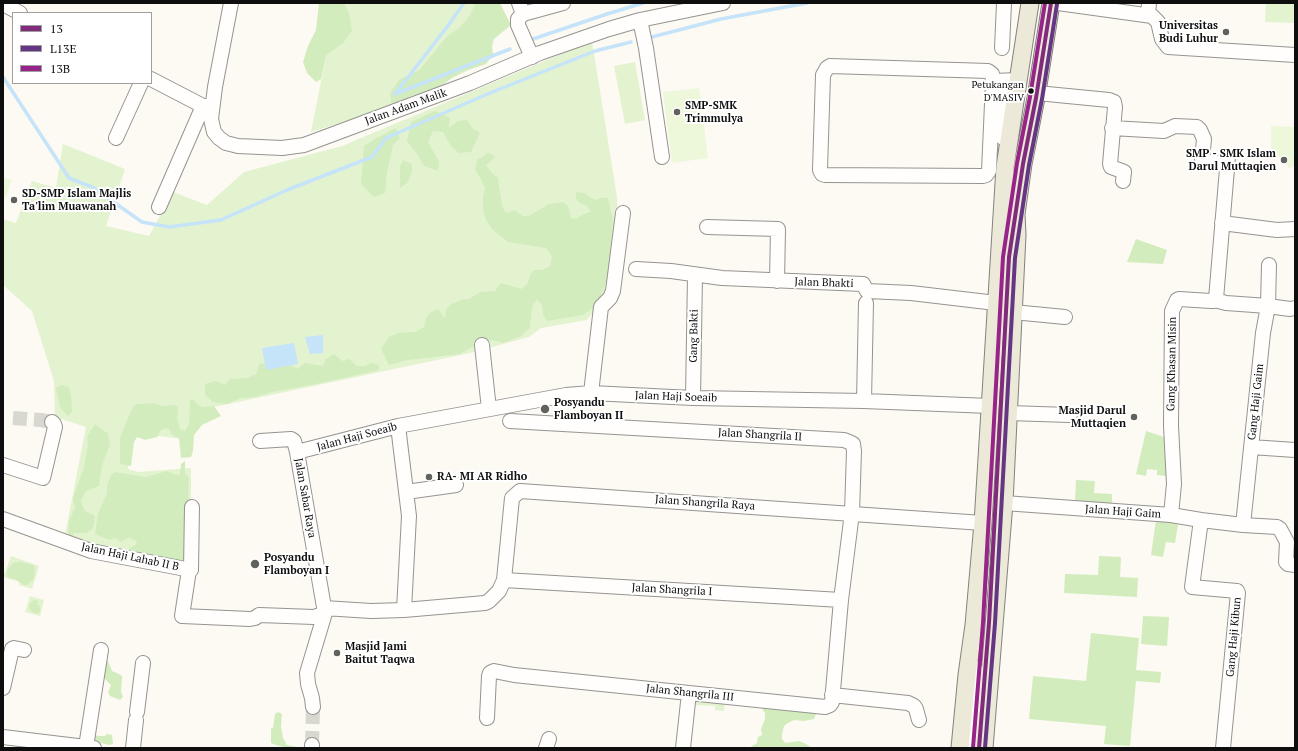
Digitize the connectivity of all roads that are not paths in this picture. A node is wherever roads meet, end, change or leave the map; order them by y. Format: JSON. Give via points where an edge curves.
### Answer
{"nodes":[{"id":1,"x":231,"y":3,"type":"edge"},
{"id":2,"x":564,"y":3,"type":"edge"},
{"id":3,"x":723,"y":3,"type":"edge"},
{"id":4,"x":1004,"y":3,"type":"edge"},
{"id":5,"x":1030,"y":3,"type":"edge"},
{"id":6,"x":1051,"y":3,"type":"edge"},
{"id":7,"x":1058,"y":3,"type":"edge"},
{"id":8,"x":3,"y":4,"type":"edge"},
{"id":9,"x":694,"y":6,"type":"edge"},
{"id":10,"x":521,"y":8,"type":"edge"},
{"id":11,"x":1148,"y":9,"type":"edge"},
{"id":12,"x":18,"y":12,"type":"edge"},
{"id":13,"x":640,"y":20,"type":"junction"},
{"id":14,"x":1002,"y":48,"type":"dead end"},
{"id":15,"x":1295,"y":55,"type":"edge"},
{"id":16,"x":532,"y":57,"type":"junction"},
{"id":17,"x":152,"y":79,"type":"edge"},
{"id":18,"x":1018,"y":80,"type":"junction"},
{"id":19,"x":141,"y":84,"type":"edge"},
{"id":20,"x":993,"y":87,"type":"junction"},
{"id":21,"x":1037,"y":93,"type":"junction"},
{"id":22,"x":208,"y":106,"type":"junction"},
{"id":23,"x":1112,"y":128,"type":"junction"},
{"id":24,"x":116,"y":138,"type":"dead end"},
{"id":25,"x":662,"y":157,"type":"dead end"},
{"id":26,"x":1005,"y":167,"type":"junction"},
{"id":27,"x":1124,"y":181,"type":"dead end"},
{"id":28,"x":159,"y":207,"type":"dead end"},
{"id":29,"x":623,"y":213,"type":"dead end"},
{"id":30,"x":1016,"y":214,"type":"junction"},
{"id":31,"x":1222,"y":223,"type":"junction"},
{"id":32,"x":707,"y":227,"type":"dead end"},
{"id":33,"x":1295,"y":229,"type":"edge"},
{"id":34,"x":1269,"y":265,"type":"dead end"},
{"id":35,"x":636,"y":269,"type":"dead end"},
{"id":36,"x":695,"y":275,"type":"junction"},
{"id":37,"x":777,"y":281,"type":"junction"},
{"id":38,"x":1215,"y":300,"type":"junction"},
{"id":39,"x":866,"y":303,"type":"dead end"},
{"id":40,"x":996,"y":303,"type":"junction"},
{"id":41,"x":1268,"y":306,"type":"junction"},
{"id":42,"x":1295,"y":308,"type":"edge"},
{"id":43,"x":1013,"y":312,"type":"junction"},
{"id":44,"x":1065,"y":317,"type":"dead end"},
{"id":45,"x":482,"y":345,"type":"dead end"},
{"id":46,"x":591,"y":393,"type":"junction"},
{"id":47,"x":693,"y":398,"type":"junction"},
{"id":48,"x":864,"y":401,"type":"junction"},
{"id":49,"x":990,"y":406,"type":"junction"},
{"id":50,"x":489,"y":409,"type":"junction"},
{"id":51,"x":1008,"y":413,"type":"junction"},
{"id":52,"x":1070,"y":415,"type":"dead end"},
{"id":53,"x":510,"y":421,"type":"dead end"},
{"id":54,"x":53,"y":425,"type":"dead end"},
{"id":55,"x":398,"y":426,"type":"junction"},
{"id":56,"x":260,"y":441,"type":"dead end"},
{"id":57,"x":1251,"y":447,"type":"junction"},
{"id":58,"x":1295,"y":450,"type":"edge"},
{"id":59,"x":297,"y":452,"type":"junction"},
{"id":60,"x":3,"y":465,"type":"edge"},
{"id":61,"x":456,"y":485,"type":"dead end"},
{"id":62,"x":406,"y":492,"type":"junction"},
{"id":63,"x":1004,"y":503,"type":"junction"},
{"id":64,"x":192,"y":507,"type":"dead end"},
{"id":65,"x":852,"y":513,"type":"junction"},
{"id":66,"x":1171,"y":515,"type":"junction"},
{"id":67,"x":3,"y":519,"type":"edge"},
{"id":68,"x":1201,"y":520,"type":"junction"},
{"id":69,"x":983,"y":523,"type":"junction"},
{"id":70,"x":1243,"y":525,"type":"junction"},
{"id":71,"x":1295,"y":565,"type":"edge"},
{"id":72,"x":190,"y":570,"type":"junction"},
{"id":73,"x":504,"y":580,"type":"junction"},
{"id":74,"x":841,"y":600,"type":"junction"},
{"id":75,"x":404,"y":610,"type":"junction"},
{"id":76,"x":324,"y":611,"type":"junction"},
{"id":77,"x":974,"y":625,"type":"junction"},
{"id":78,"x":24,"y":650,"type":"dead end"},
{"id":79,"x":101,"y":650,"type":"dead end"},
{"id":80,"x":143,"y":663,"type":"dead end"},
{"id":81,"x":3,"y":688,"type":"edge"},
{"id":82,"x":689,"y":693,"type":"junction"},
{"id":83,"x":832,"y":695,"type":"junction"},
{"id":84,"x":313,"y":707,"type":"tunnel mouth"},
{"id":85,"x":487,"y":718,"type":"dead end"},
{"id":86,"x":919,"y":720,"type":"dead end"},
{"id":87,"x":3,"y":736,"type":"edge"},
{"id":88,"x":90,"y":748,"type":"edge"},
{"id":89,"x":133,"y":748,"type":"edge"},
{"id":90,"x":683,"y":748,"type":"edge"},
{"id":91,"x":960,"y":748,"type":"edge"},
{"id":92,"x":972,"y":748,"type":"edge"},
{"id":93,"x":979,"y":748,"type":"edge"},
{"id":94,"x":984,"y":748,"type":"edge"},
{"id":95,"x":1223,"y":748,"type":"edge"}],
"edges":[{"from":1,"to":22,"type":"street","name":"Jalan Adam Malik","via":[[215,87]]},
{"from":2,"to":10,"type":"street"},
{"from":3,"to":9,"type":"street","name":"Jalan Adam Malik"},
{"from":4,"to":14,"type":"street"},
{"from":5,"to":18,"type":"main road"},
{"from":6,"to":21,"type":"main road"},
{"from":7,"to":11,"type":"street"},
{"from":8,"to":12,"type":"street"},
{"from":9,"to":13,"type":"street","name":"Jalan Adam Malik"},
{"from":10,"to":16,"type":"street","via":[[518,25]]},
{"from":11,"to":15,"type":"street","via":[[1158,22],[1162,39],[1168,47]]},
{"from":13,"to":16,"type":"street","name":"Jalan Adam Malik"},
{"from":13,"to":25,"type":"street"},
{"from":16,"to":22,"type":"street","name":"Jalan Adam Malik","via":[[312,142],[282,148],[226,143],[214,132]]},
{"from":17,"to":22,"type":"street"},
{"from":18,"to":20,"type":"street"},
{"from":18,"to":26,"type":"main road"},
{"from":19,"to":24,"type":"street"},
{"from":20,"to":20,"type":"street","via":[[989,171],[986,175],[825,175],[820,170],[823,75],[830,66],[988,71],[992,74]]},
{"from":20,"to":26,"type":"street","via":[[1005,97]]},
{"from":21,"to":23,"type":"street","via":[[1114,102]]},
{"from":21,"to":30,"type":"main road"},
{"from":22,"to":28,"type":"street"},
{"from":23,"to":27,"type":"street","via":[[1110,164],[1111,167],[1124,172]]},
{"from":23,"to":31,"type":"street","via":[[1164,131],[1175,126],[1197,127],[1204,139],[1202,160],[1227,161]]},
{"from":26,"to":40,"type":"main road"},
{"from":29,"to":46,"type":"street","via":[[613,291],[601,308]]},
{"from":30,"to":43,"type":"main road"},
{"from":30,"to":93,"type":"street","via":[[1009,258]]},
{"from":31,"to":33,"type":"street","via":[[1277,230]]},
{"from":31,"to":38,"type":"street"},
{"from":32,"to":37,"type":"street","via":[[778,229]]},
{"from":34,"to":41,"type":"street","name":"Gang Haji Gaim"},
{"from":35,"to":36,"type":"street","name":"Jalan Bhakti"},
{"from":36,"to":37,"type":"street","name":"Jalan Bhakti"},
{"from":36,"to":47,"type":"street","name":"Gang Bakti"},
{"from":37,"to":40,"type":"street","name":"Jalan Bhakti","via":[[863,284],[867,291],[911,293]]},
{"from":38,"to":41,"type":"street"},
{"from":38,"to":66,"type":"street","name":"Gang Khasan Misin","via":[[1179,298],[1172,311],[1171,426],[1174,484]]},
{"from":39,"to":48,"type":"street"},
{"from":40,"to":49,"type":"main road"},
{"from":41,"to":42,"type":"street"},
{"from":41,"to":57,"type":"street","name":"Gang Haji Gaim"},
{"from":43,"to":44,"type":"street"},
{"from":43,"to":51,"type":"main road"},
{"from":45,"to":50,"type":"street"},
{"from":46,"to":47,"type":"street","name":"Jalan Haji Soeaib"},
{"from":46,"to":50,"type":"street","name":"Jalan Haji Soeaib"},
{"from":47,"to":48,"type":"street","name":"Jalan Haji Soeaib"},
{"from":48,"to":49,"type":"street","name":"Jalan Haji Soeaib"},
{"from":49,"to":69,"type":"main road"},
{"from":50,"to":55,"type":"street","name":"Jalan Haji Soeaib"},
{"from":51,"to":52,"type":"street"},
{"from":51,"to":63,"type":"main road"},
{"from":53,"to":65,"type":"street","name":"Jalan Shangrila II","via":[[849,442],[853,444],[854,451]]},
{"from":54,"to":60,"type":"street","via":[[43,478]]},
{"from":55,"to":59,"type":"street","name":"Jalan Haji Soeaib"},
{"from":55,"to":62,"type":"street"},
{"from":56,"to":59,"type":"street","via":[[291,439]]},
{"from":57,"to":58,"type":"street"},
{"from":57,"to":70,"type":"street","name":"Gang Haji Gaim"},
{"from":59,"to":76,"type":"street","name":"Jalan Sabar Raya"},
{"from":61,"to":62,"type":"street"},
{"from":62,"to":75,"type":"street","via":[[409,516]]},
{"from":63,"to":66,"type":"street","name":"Jalan Haji Gaim"},
{"from":63,"to":94,"type":"main road"},
{"from":64,"to":72,"type":"street"},
{"from":65,"to":69,"type":"street","name":"Jalan Shangrila Raya"},
{"from":65,"to":73,"type":"street","name":"Jalan Shangrila Raya","via":[[520,491],[512,498]]},
{"from":65,"to":74,"type":"street","name":"Jalan Shangrila II"},
{"from":66,"to":68,"type":"street","name":"Jalan Haji Gaim"},
{"from":67,"to":72,"type":"street","name":"Jalan Haji Lahab II B","via":[[91,551]]},
{"from":68,"to":70,"type":"street","name":"Jalan Haji Gaim"},
{"from":68,"to":95,"type":"street","name":"Gang Haji Kibun","via":[[1192,587],[1238,593]]},
{"from":69,"to":77,"type":"main road"},
{"from":70,"to":71,"type":"street","name":"Jalan Haji Gaim","via":[[1280,529],[1287,542],[1286,562]]},
{"from":72,"to":76,"type":"street","name":"Jalan Haji Lahab II B","via":[[182,616],[250,619],[259,615],[314,617]]},
{"from":73,"to":74,"type":"street","name":"Jalan Shangrila I"},
{"from":73,"to":75,"type":"street","via":[[499,591],[485,603]]},
{"from":74,"to":83,"type":"street"},
{"from":75,"to":76,"type":"street"},
{"from":76,"to":84,"type":"street","name":"Jalan Sabar Raya","via":[[307,673]]},
{"from":77,"to":91,"type":"main road"},
{"from":77,"to":92,"type":"street"},
{"from":78,"to":81,"type":"street","via":[[12,649]]},
{"from":79,"to":88,"type":"street"},
{"from":80,"to":89,"type":"street"},
{"from":82,"to":83,"type":"street","name":"Jalan Shangrila III","via":[[825,707],[832,702]]},
{"from":82,"to":85,"type":"street","name":"Jalan Shangrila III","via":[[494,671],[489,676]]},
{"from":82,"to":90,"type":"street"},
{"from":83,"to":86,"type":"street","via":[[908,703],[916,709]]},
{"from":87,"to":88,"type":"street"}]}
